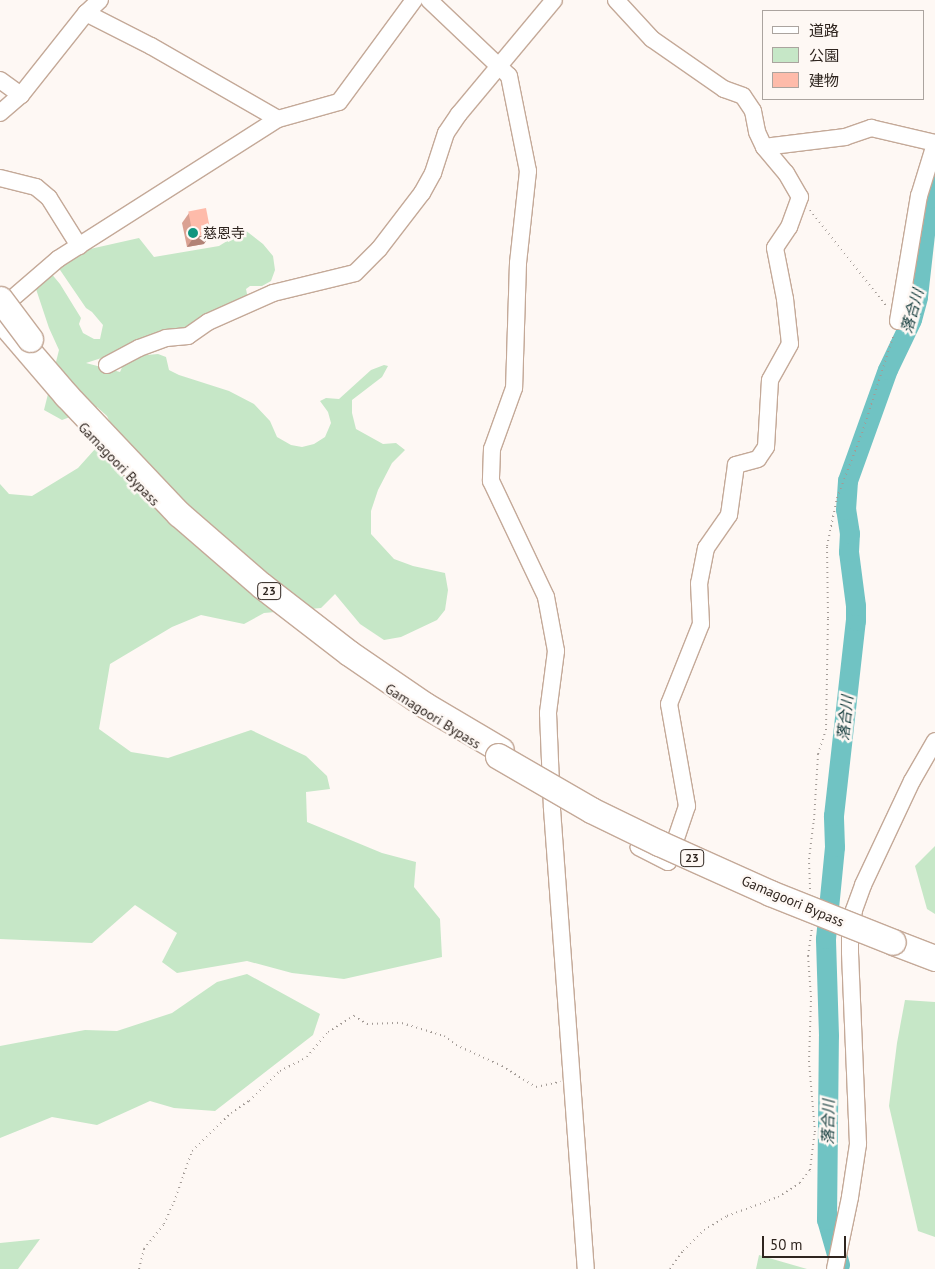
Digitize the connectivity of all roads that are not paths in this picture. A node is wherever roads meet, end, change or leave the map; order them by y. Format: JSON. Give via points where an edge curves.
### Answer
{"nodes":[{"id":1,"x":100,"y":0,"type":"edge"},
{"id":2,"x":414,"y":0,"type":"edge"},
{"id":3,"x":429,"y":0,"type":"edge"},
{"id":4,"x":554,"y":0,"type":"edge"},
{"id":5,"x":616,"y":0,"type":"edge"},
{"id":6,"x":86,"y":13,"type":"junction"},
{"id":7,"x":498,"y":65,"type":"junction"},
{"id":8,"x":0,"y":80,"type":"edge"},
{"id":9,"x":21,"y":95,"type":"junction"},
{"id":10,"x":0,"y":113,"type":"edge"},
{"id":11,"x":278,"y":119,"type":"junction"},
{"id":12,"x":935,"y":144,"type":"edge"},
{"id":13,"x":764,"y":147,"type":"junction"},
{"id":14,"x":0,"y":178,"type":"edge"},
{"id":15,"x":79,"y":246,"type":"junction"},
{"id":16,"x":0,"y":299,"type":"edge"},
{"id":17,"x":0,"y":309,"type":"edge"},
{"id":18,"x":0,"y":318,"type":"edge"},
{"id":19,"x":898,"y":321,"type":"road end"},
{"id":20,"x":0,"y":327,"type":"edge"},
{"id":21,"x":16,"y":346,"type":"edge"},
{"id":22,"x":107,"y":364,"type":"dead end"},
{"id":23,"x":935,"y":742,"type":"edge"},
{"id":24,"x":500,"y":753,"type":"junction"},
{"id":25,"x":552,"y":802,"type":"junction"},
{"id":26,"x":895,"y":938,"type":"junction"},
{"id":27,"x":935,"y":948,"type":"edge"},
{"id":28,"x":935,"y":958,"type":"edge"},
{"id":29,"x":586,"y":1269,"type":"edge"},
{"id":30,"x":835,"y":1269,"type":"edge"}],
"edges":[{"from":1,"to":6,"type":"street"},
{"from":2,"to":11,"type":"street","via":[[339,102]]},
{"from":3,"to":7,"type":"street"},
{"from":4,"to":7,"type":"street"},
{"from":5,"to":13,"type":"street","via":[[652,39],[724,89],[743,96],[753,111]]},
{"from":6,"to":9,"type":"street"},
{"from":6,"to":11,"type":"street","via":[[151,46]]},
{"from":7,"to":22,"type":"street","via":[[446,133],[434,173],[422,194],[379,249],[355,273],[273,293],[208,322],[188,336],[166,338]]},
{"from":7,"to":25,"type":"street","via":[[509,76],[528,171],[518,263],[514,388],[492,449],[491,481],[546,597],[556,651],[548,713]]},
{"from":8,"to":9,"type":"street"},
{"from":9,"to":10,"type":"street"},
{"from":11,"to":15,"type":"street"},
{"from":12,"to":13,"type":"street","via":[[871,128],[845,137]]},
{"from":12,"to":19,"type":"street","via":[[919,196]]},
{"from":13,"to":25,"type":"street","via":[[786,173],[800,197],[789,227],[775,248],[790,344],[770,380],[766,447],[758,460],[736,465],[729,515],[706,548],[699,583],[700,624],[669,704],[687,806],[670,860],[668,862]]},
{"from":14,"to":15,"type":"street","via":[[36,187],[49,198]]},
{"from":15,"to":17,"type":"street"},
{"from":16,"to":21,"type":"highway","bridge":true},
{"from":18,"to":21,"type":"highway"},
{"from":20,"to":21,"type":"highway"},
{"from":21,"to":24,"type":"highway","name":"Gamagoori Bypass","number":"23","via":[[178,514],[261,585],[349,653]]},
{"from":21,"to":24,"type":"highway","name":"Gamagoori Bypass","number":"23","via":[[112,459],[175,522],[257,593],[400,697]]},
{"from":23,"to":30,"type":"street","via":[[890,826],[863,885],[853,918],[850,952],[858,1144]]},
{"from":24,"to":26,"type":"highway","name":"Gamagoori Bypass","number":"23","bridge":true,"via":[[591,810],[659,843],[770,893]]},
{"from":25,"to":29,"type":"street"},
{"from":26,"to":27,"type":"highway","name":"Gamagoori Bypass","number":"23"},
{"from":26,"to":28,"type":"highway","name":"Gamagoori Bypass","number":"23"}]}
